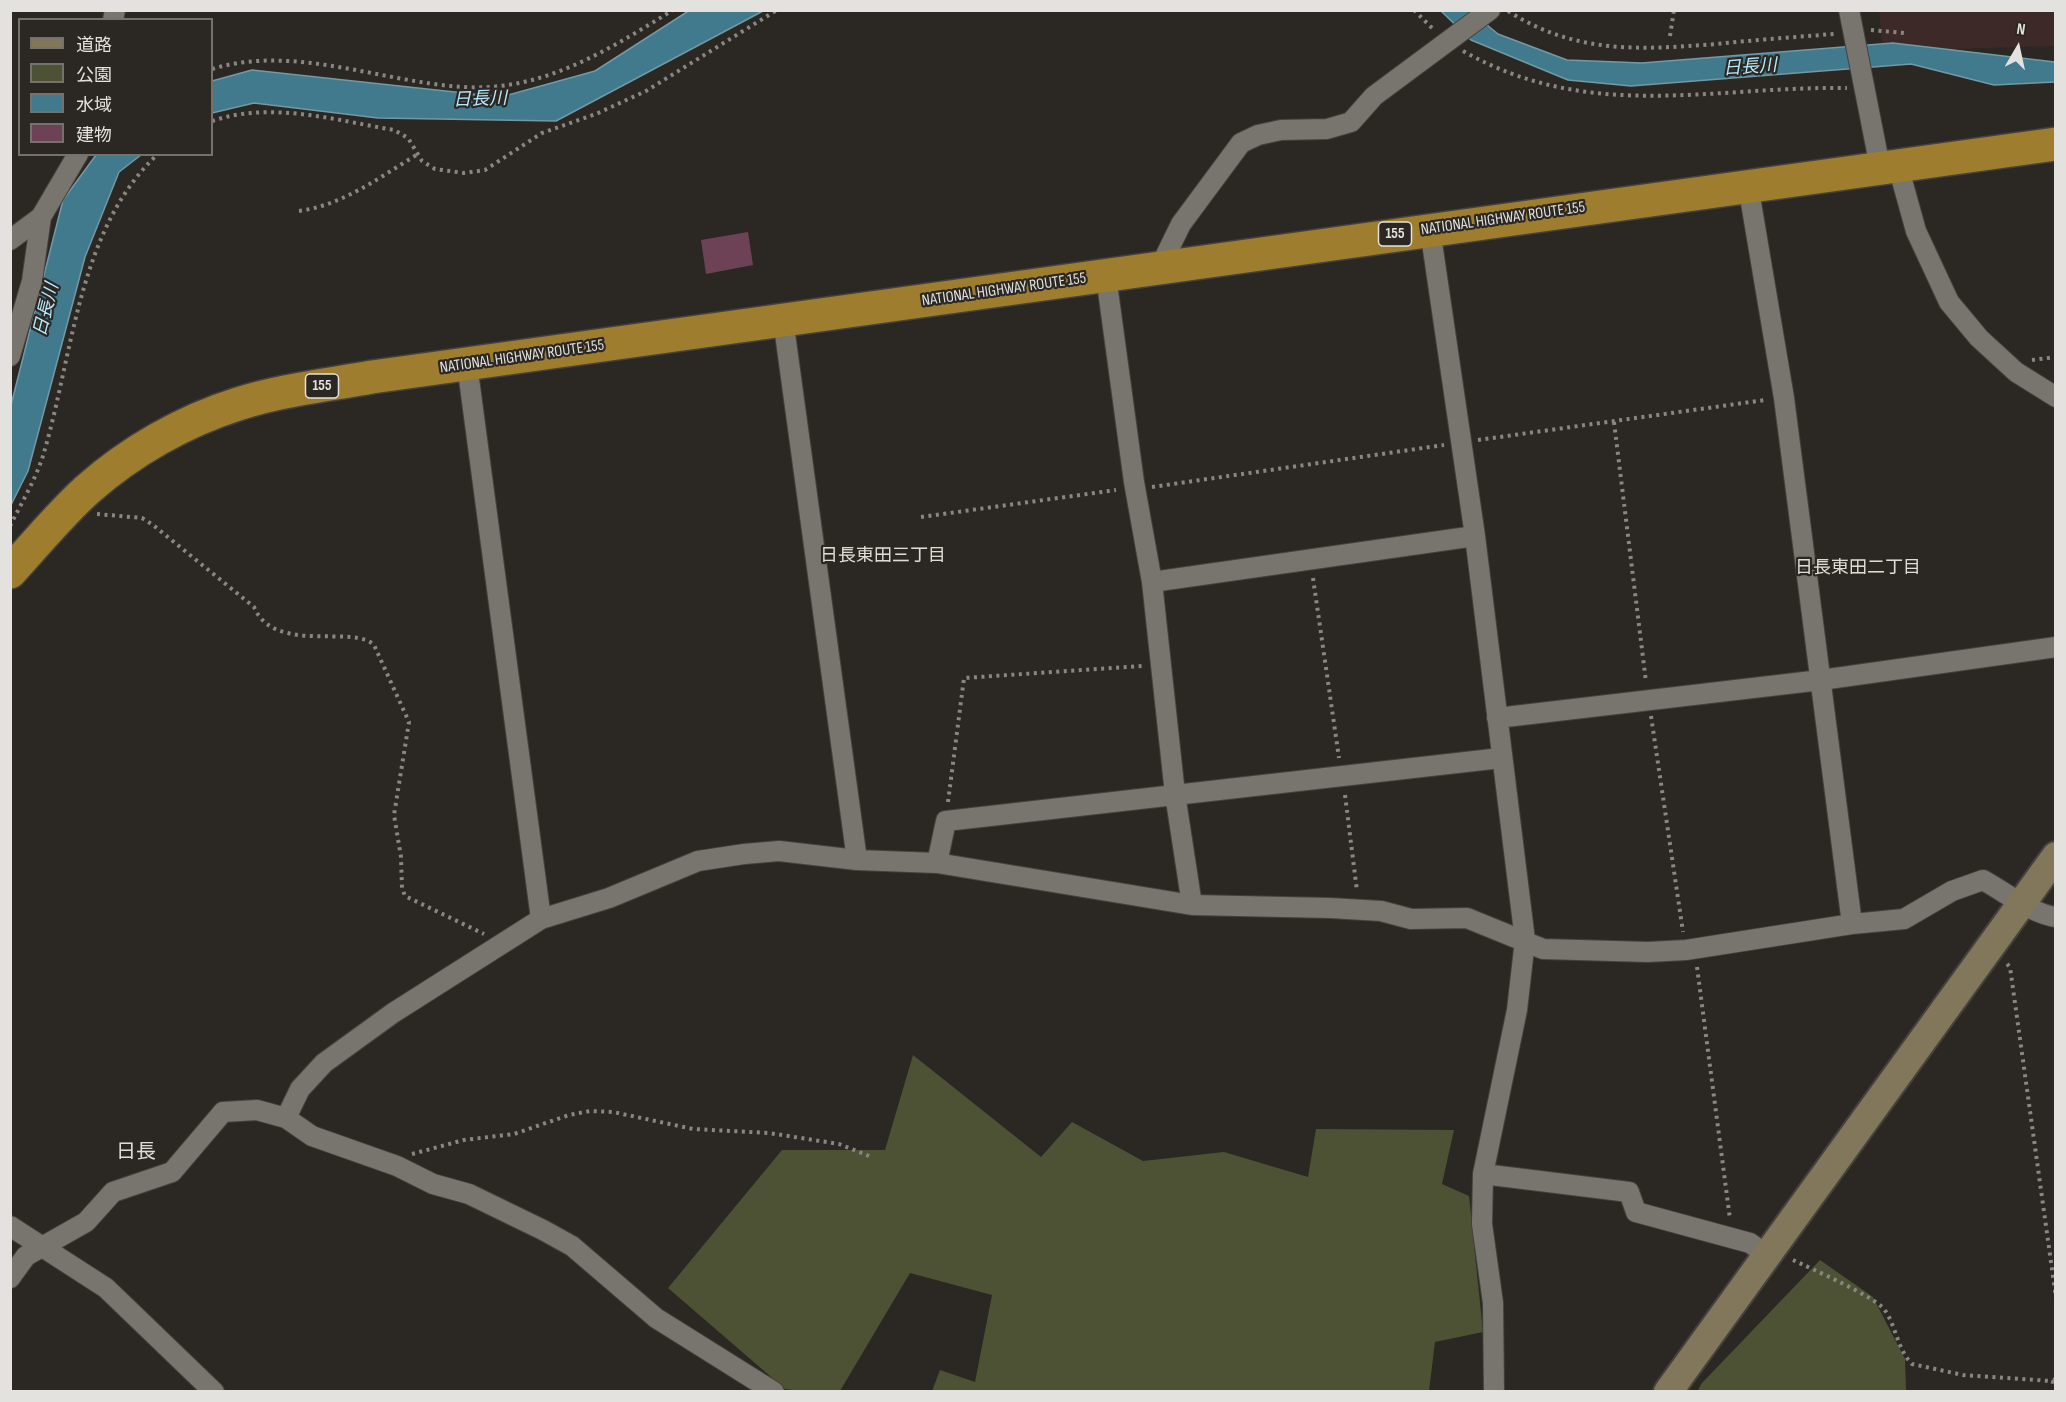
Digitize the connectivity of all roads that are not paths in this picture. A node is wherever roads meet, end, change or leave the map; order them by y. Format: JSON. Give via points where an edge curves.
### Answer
{"nodes":[{"id":1,"x":1490,"y":10,"type":"edge"},
{"id":2,"x":1849,"y":10,"type":"edge"},
{"id":3,"x":2055,"y":144,"type":"edge"},
{"id":4,"x":77,"y":156,"type":"edge"},
{"id":5,"x":1889,"y":167,"type":"junction"},
{"id":6,"x":1749,"y":185,"type":"junction"},
{"id":7,"x":41,"y":217,"type":"junction"},
{"id":8,"x":1430,"y":229,"type":"junction"},
{"id":9,"x":10,"y":240,"type":"edge"},
{"id":10,"x":1159,"y":268,"type":"junction"},
{"id":11,"x":1106,"y":276,"type":"junction"},
{"id":12,"x":783,"y":319,"type":"junction"},
{"id":13,"x":10,"y":356,"type":"edge"},
{"id":14,"x":467,"y":364,"type":"junction"},
{"id":15,"x":2055,"y":397,"type":"edge"},
{"id":16,"x":1475,"y":536,"type":"junction"},
{"id":17,"x":10,"y":572,"type":"edge"},
{"id":18,"x":1152,"y":582,"type":"junction"},
{"id":19,"x":2055,"y":648,"type":"edge"},
{"id":20,"x":1821,"y":680,"type":"junction"},
{"id":21,"x":1497,"y":718,"type":"junction"},
{"id":22,"x":1501,"y":758,"type":"junction"},
{"id":23,"x":1175,"y":794,"type":"junction"},
{"id":24,"x":2055,"y":856,"type":"edge"},
{"id":25,"x":857,"y":860,"type":"junction"},
{"id":26,"x":937,"y":862,"type":"junction"},
{"id":27,"x":2022,"y":902,"type":"junction"},
{"id":28,"x":1192,"y":905,"type":"junction"},
{"id":29,"x":2055,"y":917,"type":"edge"},
{"id":30,"x":541,"y":919,"type":"junction"},
{"id":31,"x":1852,"y":924,"type":"junction"},
{"id":32,"x":1526,"y":940,"type":"junction"},
{"id":33,"x":286,"y":1118,"type":"junction"},
{"id":34,"x":1483,"y":1174,"type":"junction"},
{"id":35,"x":13,"y":1230,"type":"edge"},
{"id":36,"x":43,"y":1249,"type":"junction"},
{"id":37,"x":1771,"y":1252,"type":"junction"},
{"id":38,"x":10,"y":1278,"type":"edge"},
{"id":39,"x":214,"y":1392,"type":"edge"},
{"id":40,"x":774,"y":1392,"type":"edge"},
{"id":41,"x":1494,"y":1392,"type":"edge"},
{"id":42,"x":1668,"y":1392,"type":"edge"}],
"edges":[{"from":1,"to":10,"type":"street","via":[[1374,96],[1351,122],[1327,129],[1281,130],[1241,143],[1181,224]]},
{"from":2,"to":5,"type":"street","via":[[1864,84]]},
{"from":3,"to":5,"type":"highway","name":"NATIONAL HIGHWAY ROUTE 155","number":"155"},
{"from":4,"to":7,"type":"street"},
{"from":5,"to":6,"type":"highway","name":"NATIONAL HIGHWAY ROUTE 155","number":"155"},
{"from":5,"to":15,"type":"street","via":[[1949,302],[1979,338],[2016,372]]},
{"from":6,"to":8,"type":"highway","name":"NATIONAL HIGHWAY ROUTE 155","number":"155"},
{"from":6,"to":20,"type":"street","via":[[1782,382]]},
{"from":7,"to":9,"type":"street"},
{"from":7,"to":13,"type":"street","via":[[32,281]]},
{"from":8,"to":10,"type":"highway","name":"NATIONAL HIGHWAY ROUTE 155","number":"155"},
{"from":8,"to":16,"type":"street"},
{"from":10,"to":11,"type":"highway","name":"NATIONAL HIGHWAY ROUTE 155","number":"155"},
{"from":11,"to":12,"type":"highway","name":"NATIONAL HIGHWAY ROUTE 155","number":"155"},
{"from":11,"to":18,"type":"street"},
{"from":12,"to":14,"type":"highway","name":"NATIONAL HIGHWAY ROUTE 155","number":"155"},
{"from":12,"to":25,"type":"street"},
{"from":14,"to":17,"type":"highway","name":"NATIONAL HIGHWAY ROUTE 155","number":"155","via":[[351,380],[239,403],[191,422],[88,489]]},
{"from":14,"to":30,"type":"street"},
{"from":16,"to":18,"type":"street"},
{"from":16,"to":21,"type":"street"},
{"from":18,"to":23,"type":"street"},
{"from":19,"to":20,"type":"street"},
{"from":20,"to":21,"type":"street"},
{"from":20,"to":31,"type":"street"},
{"from":21,"to":22,"type":"street"},
{"from":22,"to":23,"type":"street"},
{"from":22,"to":32,"type":"street"},
{"from":23,"to":26,"type":"street","via":[[946,821]]},
{"from":23,"to":28,"type":"street"},
{"from":24,"to":27,"type":"street"},
{"from":25,"to":26,"type":"street"},
{"from":25,"to":30,"type":"street","via":[[779,852],[698,861],[609,898]]},
{"from":26,"to":28,"type":"street"},
{"from":27,"to":29,"type":"street","via":[[2040,915]]},
{"from":27,"to":31,"type":"street","via":[[1983,880],[1952,891],[1904,919]]},
{"from":27,"to":37,"type":"street"},
{"from":28,"to":32,"type":"street","via":[[1381,911],[1411,919],[1467,918]]},
{"from":30,"to":33,"type":"street","via":[[393,1013],[324,1063],[300,1089]]},
{"from":31,"to":32,"type":"street","via":[[1695,949],[1648,952],[1543,949]]},
{"from":32,"to":34,"type":"street","via":[[1517,1010]]},
{"from":33,"to":36,"type":"street","via":[[257,1110],[223,1112],[172,1172],[113,1192],[86,1222]]},
{"from":33,"to":40,"type":"street","via":[[312,1136],[396,1166],[433,1184],[469,1194],[572,1246],[656,1318]]},
{"from":34,"to":37,"type":"street","via":[[1629,1192],[1636,1212]]},
{"from":34,"to":41,"type":"street","via":[[1482,1224],[1493,1303]]},
{"from":35,"to":36,"type":"street"},
{"from":36,"to":38,"type":"street","via":[[26,1256]]},
{"from":36,"to":39,"type":"street","via":[[106,1288]]},
{"from":37,"to":42,"type":"street"}]}
